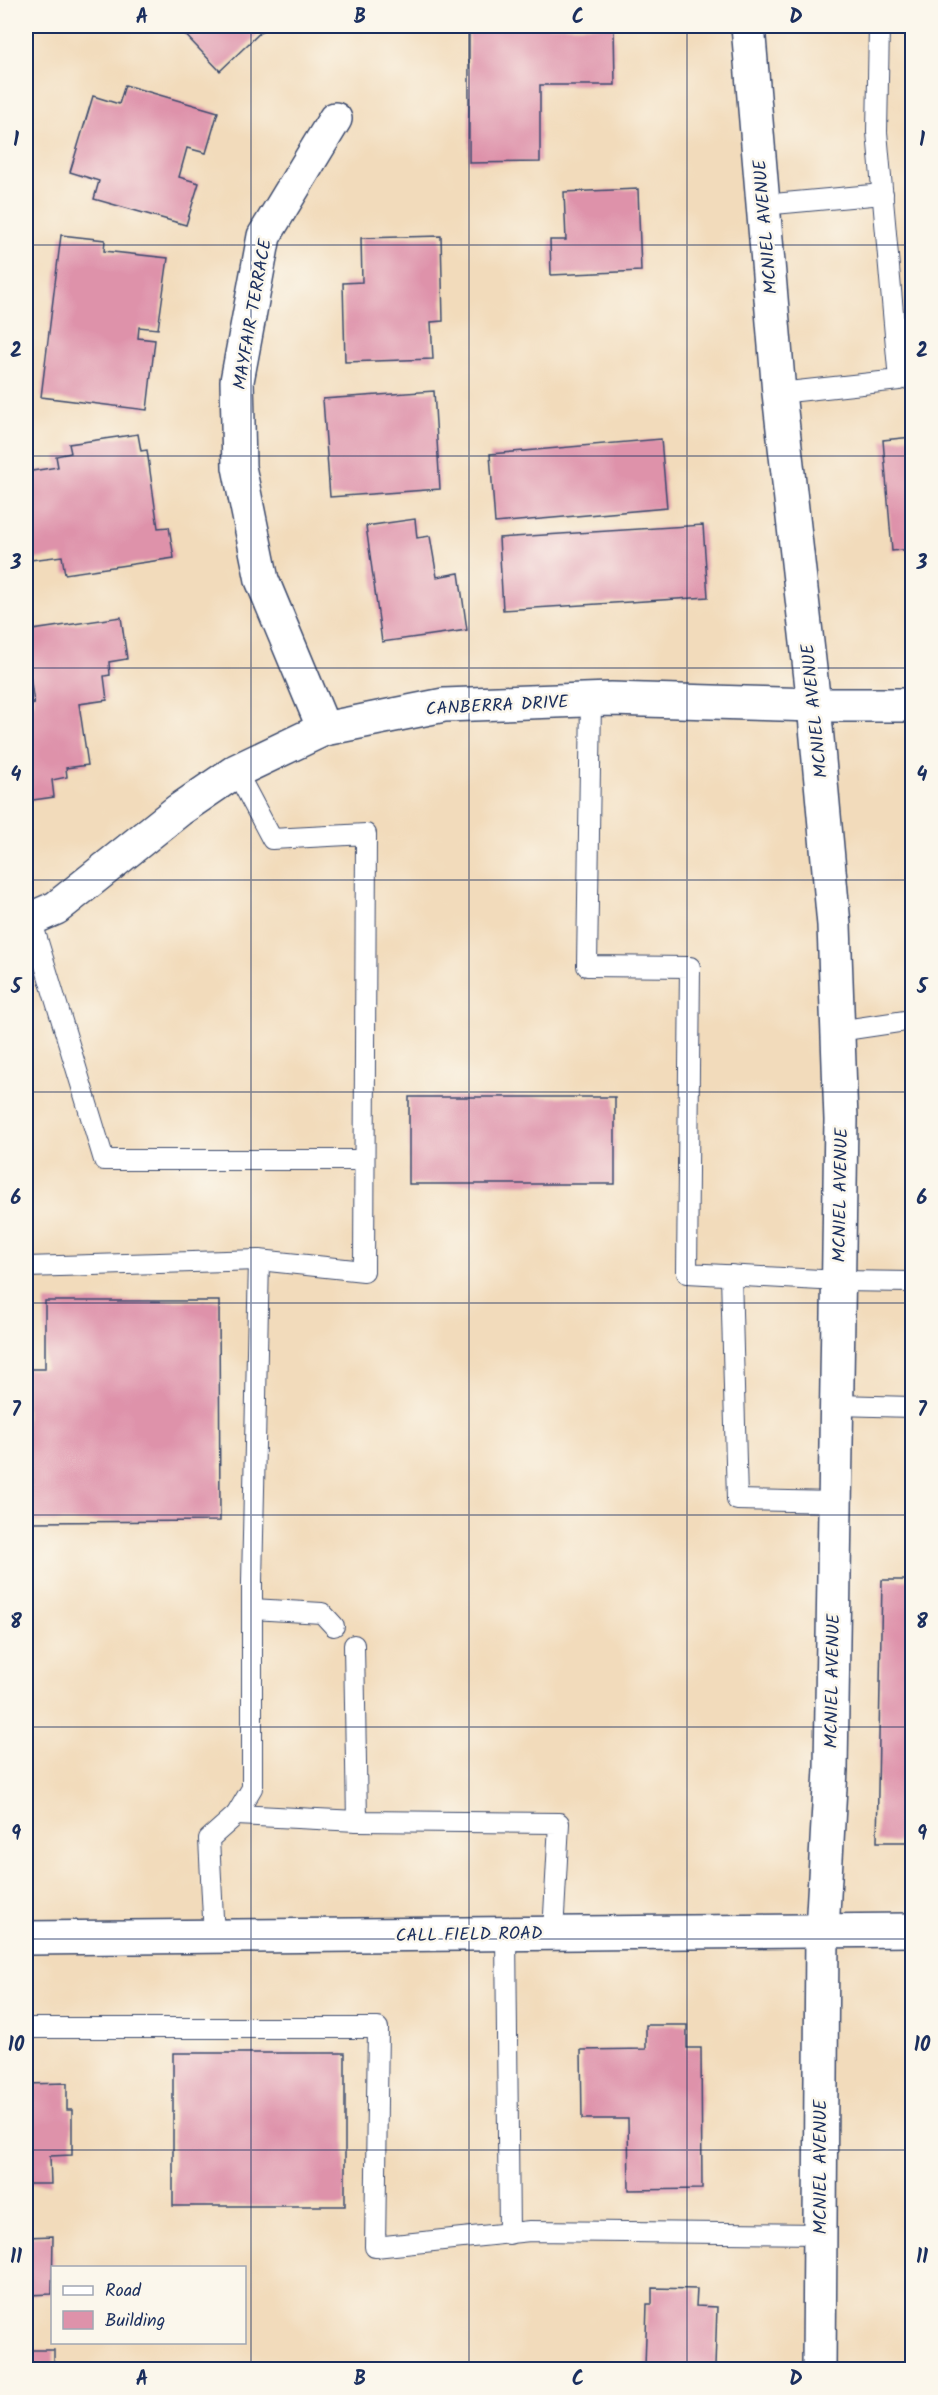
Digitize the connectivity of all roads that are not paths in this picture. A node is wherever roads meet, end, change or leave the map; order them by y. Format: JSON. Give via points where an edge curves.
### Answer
{"nodes":[{"id":1,"x":748,"y":26,"type":"edge"},
{"id":2,"x":879,"y":26,"type":"edge"},
{"id":3,"x":335,"y":119,"type":"dead end"},
{"id":4,"x":883,"y":194,"type":"junction"},
{"id":5,"x":763,"y":206,"type":"junction"},
{"id":6,"x":779,"y":393,"type":"junction"},
{"id":7,"x":591,"y":700,"type":"junction"},
{"id":8,"x":814,"y":705,"type":"junction"},
{"id":9,"x":912,"y":705,"type":"edge"},
{"id":10,"x":324,"y":729,"type":"junction"},
{"id":11,"x":236,"y":771,"type":"junction"},
{"id":12,"x":28,"y":920,"type":"edge"},
{"id":13,"x":912,"y":1020,"type":"edge"},
{"id":14,"x":838,"y":1031,"type":"junction"},
{"id":15,"x":364,"y":1160,"type":"junction"},
{"id":16,"x":259,"y":1260,"type":"junction"},
{"id":17,"x":26,"y":1268,"type":"edge"},
{"id":18,"x":731,"y":1275,"type":"junction"},
{"id":19,"x":839,"y":1281,"type":"junction"},
{"id":20,"x":912,"y":1282,"type":"edge"},
{"id":21,"x":837,"y":1405,"type":"junction"},
{"id":22,"x":912,"y":1407,"type":"edge"},
{"id":23,"x":835,"y":1502,"type":"junction"},
{"id":24,"x":252,"y":1609,"type":"junction"},
{"id":25,"x":334,"y":1626,"type":"dead end"},
{"id":26,"x":354,"y":1645,"type":"dead end"},
{"id":27,"x":236,"y":1815,"type":"junction"},
{"id":28,"x":357,"y":1821,"type":"junction"},
{"id":29,"x":912,"y":1930,"type":"edge"},
{"id":30,"x":822,"y":1931,"type":"junction"},
{"id":31,"x":553,"y":1933,"type":"junction"},
{"id":32,"x":506,"y":1934,"type":"junction"},
{"id":33,"x":214,"y":1937,"type":"junction"},
{"id":34,"x":26,"y":1938,"type":"edge"},
{"id":35,"x":26,"y":2028,"type":"edge"},
{"id":36,"x":509,"y":2234,"type":"junction"},
{"id":37,"x":820,"y":2234,"type":"junction"},
{"id":38,"x":819,"y":2370,"type":"edge"}],
"edges":[{"from":1,"to":5,"type":"street","name":"MCNIEL AVENUE"},
{"from":2,"to":4,"type":"lane","via":[[877,132]]},
{"from":3,"to":10,"type":"street","name":"MAYFAIR TERRACE","via":[[264,236],[237,381],[239,467],[262,580]]},
{"from":4,"to":5,"type":"lane"},
{"from":4,"to":6,"type":"lane","via":[[899,380]]},
{"from":5,"to":6,"type":"street","name":"MCNIEL AVENUE"},
{"from":6,"to":8,"type":"street","name":"MCNIEL AVENUE"},
{"from":7,"to":8,"type":"street","name":"CANBERRA DRIVE"},
{"from":7,"to":10,"type":"street","name":"CANBERRA DRIVE","via":[[444,705]]},
{"from":7,"to":18,"type":"lane","via":[[586,966],[690,967],[687,1273]]},
{"from":8,"to":9,"type":"street","name":"CANBERRA DRIVE"},
{"from":8,"to":14,"type":"street","name":"MCNIEL AVENUE","via":[[834,926]]},
{"from":10,"to":11,"type":"street","name":"CANBERRA DRIVE"},
{"from":11,"to":12,"type":"street","name":"CANBERRA DRIVE","via":[[179,810],[56,908]]},
{"from":11,"to":15,"type":"lane","via":[[272,839],[366,834]]},
{"from":12,"to":15,"type":"lane","via":[[104,1160]]},
{"from":13,"to":14,"type":"lane"},
{"from":14,"to":19,"type":"street","name":"MCNIEL AVENUE"},
{"from":15,"to":16,"type":"lane","via":[[364,1271]]},
{"from":16,"to":17,"type":"lane"},
{"from":16,"to":24,"type":"lane"},
{"from":18,"to":19,"type":"lane"},
{"from":18,"to":23,"type":"lane","via":[[737,1500]]},
{"from":19,"to":20,"type":"lane"},
{"from":19,"to":21,"type":"street","name":"MCNIEL AVENUE"},
{"from":21,"to":22,"type":"lane"},
{"from":21,"to":23,"type":"street","name":"MCNIEL AVENUE"},
{"from":23,"to":30,"type":"street","name":"MCNIEL AVENUE","via":[[831,1769]]},
{"from":24,"to":25,"type":"lane","via":[[321,1613]]},
{"from":24,"to":27,"type":"lane","via":[[252,1788]]},
{"from":26,"to":28,"type":"lane"},
{"from":27,"to":28,"type":"lane"},
{"from":27,"to":33,"type":"lane","via":[[210,1839]]},
{"from":28,"to":31,"type":"lane","via":[[559,1823]]},
{"from":29,"to":30,"type":"street","name":"CALL FIELD ROAD"},
{"from":30,"to":31,"type":"street","name":"CALL FIELD ROAD"},
{"from":30,"to":37,"type":"street","name":"MCNIEL AVENUE"},
{"from":31,"to":32,"type":"street","name":"CALL FIELD ROAD"},
{"from":32,"to":33,"type":"street","name":"CALL FIELD ROAD"},
{"from":32,"to":36,"type":"lane"},
{"from":33,"to":34,"type":"street","name":"CALL FIELD ROAD"},
{"from":35,"to":36,"type":"lane","via":[[378,2028],[375,2247]]},
{"from":36,"to":37,"type":"lane","via":[[542,2231]]},
{"from":37,"to":38,"type":"street","name":"MCNIEL AVENUE"}]}
